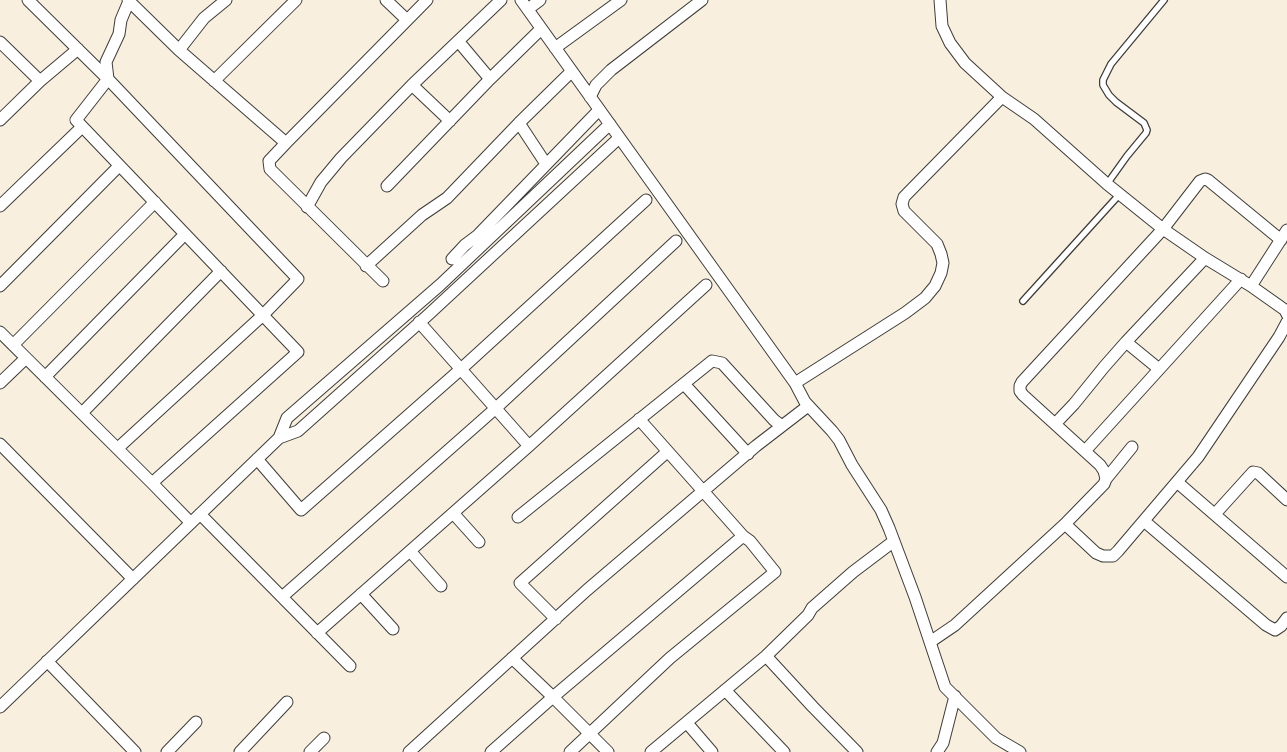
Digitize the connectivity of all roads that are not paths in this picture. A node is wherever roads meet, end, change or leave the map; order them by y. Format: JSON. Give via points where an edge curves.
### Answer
{"nodes":[{"id":1,"x":28,"y":0,"type":"edge"},
{"id":2,"x":128,"y":0,"type":"edge"},
{"id":3,"x":226,"y":0,"type":"edge"},
{"id":4,"x":296,"y":0,"type":"edge"},
{"id":5,"x":386,"y":0,"type":"edge"},
{"id":6,"x":427,"y":0,"type":"edge"},
{"id":7,"x":501,"y":0,"type":"edge"},
{"id":8,"x":521,"y":0,"type":"edge"},
{"id":9,"x":540,"y":0,"type":"edge"},
{"id":10,"x":621,"y":0,"type":"edge"},
{"id":11,"x":702,"y":0,"type":"edge"},
{"id":12,"x":940,"y":0,"type":"edge"},
{"id":13,"x":1164,"y":0,"type":"edge"},
{"id":14,"x":528,"y":9,"type":"junction"},
{"id":15,"x":407,"y":20,"type":"junction"},
{"id":16,"x":541,"y":29,"type":"junction"},
{"id":17,"x":459,"y":42,"type":"junction"},
{"id":18,"x":1,"y":45,"type":"edge"},
{"id":19,"x":555,"y":48,"type":"junction"},
{"id":20,"x":78,"y":49,"type":"junction"},
{"id":21,"x":179,"y":50,"type":"junction"},
{"id":22,"x":572,"y":71,"type":"junction"},
{"id":23,"x":108,"y":78,"type":"junction"},
{"id":24,"x":490,"y":79,"type":"junction"},
{"id":25,"x":40,"y":81,"type":"junction"},
{"id":26,"x":214,"y":81,"type":"junction"},
{"id":27,"x":412,"y":85,"type":"junction"},
{"id":28,"x":590,"y":97,"type":"junction"},
{"id":29,"x":1002,"y":97,"type":"junction"},
{"id":30,"x":599,"y":110,"type":"junction"},
{"id":31,"x":0,"y":120,"type":"edge"},
{"id":32,"x":450,"y":121,"type":"junction"},
{"id":33,"x":519,"y":123,"type":"junction"},
{"id":34,"x":610,"y":124,"type":"junction"},
{"id":35,"x":82,"y":127,"type":"junction"},
{"id":36,"x":619,"y":138,"type":"junction"},
{"id":37,"x":286,"y":143,"type":"junction"},
{"id":38,"x":546,"y":164,"type":"junction"},
{"id":39,"x":119,"y":166,"type":"junction"},
{"id":40,"x":1107,"y":184,"type":"junction"},
{"id":41,"x":387,"y":186,"type":"dead end"},
{"id":42,"x":1119,"y":195,"type":"junction"},
{"id":43,"x":646,"y":200,"type":"dead end"},
{"id":44,"x":154,"y":202,"type":"junction"},
{"id":45,"x":0,"y":206,"type":"edge"},
{"id":46,"x":307,"y":207,"type":"junction"},
{"id":47,"x":1163,"y":229,"type":"junction"},
{"id":48,"x":1287,"y":230,"type":"edge"},
{"id":49,"x":185,"y":234,"type":"junction"},
{"id":50,"x":1281,"y":240,"type":"junction"},
{"id":51,"x":676,"y":241,"type":"dead end"},
{"id":52,"x":1205,"y":258,"type":"junction"},
{"id":53,"x":452,"y":259,"type":"dead end"},
{"id":54,"x":366,"y":266,"type":"junction"},
{"id":55,"x":221,"y":271,"type":"junction"},
{"id":56,"x":1241,"y":279,"type":"junction"},
{"id":57,"x":383,"y":281,"type":"dead end"},
{"id":58,"x":706,"y":285,"type":"dead end"},
{"id":59,"x":0,"y":286,"type":"edge"},
{"id":60,"x":1251,"y":286,"type":"junction"},
{"id":61,"x":1022,"y":301,"type":"dead end"},
{"id":62,"x":1287,"y":314,"type":"edge"},
{"id":63,"x":263,"y":315,"type":"junction"},
{"id":64,"x":420,"y":322,"type":"junction"},
{"id":65,"x":1287,"y":322,"type":"edge"},
{"id":66,"x":0,"y":332,"type":"edge"},
{"id":67,"x":1126,"y":342,"type":"junction"},
{"id":68,"x":13,"y":345,"type":"junction"},
{"id":69,"x":26,"y":358,"type":"junction"},
{"id":70,"x":461,"y":369,"type":"junction"},
{"id":71,"x":1159,"y":369,"type":"junction"},
{"id":72,"x":45,"y":377,"type":"junction"},
{"id":73,"x":0,"y":383,"type":"edge"},
{"id":74,"x":794,"y":383,"type":"junction"},
{"id":75,"x":684,"y":384,"type":"junction"},
{"id":76,"x":808,"y":406,"type":"junction"},
{"id":77,"x":496,"y":408,"type":"junction"},
{"id":78,"x":82,"y":413,"type":"junction"},
{"id":79,"x":639,"y":419,"type":"junction"},
{"id":80,"x":1055,"y":424,"type":"junction"},
{"id":81,"x":782,"y":426,"type":"junction"},
{"id":82,"x":279,"y":438,"type":"junction"},
{"id":83,"x":0,"y":444,"type":"edge"},
{"id":84,"x":529,"y":446,"type":"junction"},
{"id":85,"x":1132,"y":447,"type":"dead end"},
{"id":86,"x":118,"y":448,"type":"junction"},
{"id":87,"x":1085,"y":451,"type":"junction"},
{"id":88,"x":667,"y":452,"type":"junction"},
{"id":89,"x":748,"y":454,"type":"junction"},
{"id":90,"x":257,"y":460,"type":"junction"},
{"id":91,"x":1106,"y":479,"type":"junction"},
{"id":92,"x":1177,"y":482,"type":"junction"},
{"id":93,"x":152,"y":483,"type":"junction"},
{"id":94,"x":703,"y":491,"type":"junction"},
{"id":95,"x":1287,"y":500,"type":"edge"},
{"id":96,"x":453,"y":513,"type":"junction"},
{"id":97,"x":200,"y":514,"type":"junction"},
{"id":98,"x":1215,"y":514,"type":"junction"},
{"id":99,"x":518,"y":516,"type":"dead end"},
{"id":100,"x":1144,"y":521,"type":"junction"},
{"id":101,"x":191,"y":523,"type":"junction"},
{"id":102,"x":1065,"y":524,"type":"junction"},
{"id":103,"x":743,"y":536,"type":"junction"},
{"id":104,"x":894,"y":541,"type":"junction"},
{"id":105,"x":479,"y":542,"type":"dead end"},
{"id":106,"x":410,"y":551,"type":"junction"},
{"id":107,"x":1287,"y":577,"type":"edge"},
{"id":108,"x":133,"y":579,"type":"junction"},
{"id":109,"x":440,"y":586,"type":"dead end"},
{"id":110,"x":361,"y":594,"type":"junction"},
{"id":111,"x":282,"y":597,"type":"junction"},
{"id":112,"x":1287,"y":618,"type":"edge"},
{"id":113,"x":556,"y":619,"type":"junction"},
{"id":114,"x":393,"y":629,"type":"dead end"},
{"id":115,"x":317,"y":633,"type":"junction"},
{"id":116,"x":930,"y":642,"type":"junction"},
{"id":117,"x":766,"y":656,"type":"junction"},
{"id":118,"x":512,"y":658,"type":"junction"},
{"id":119,"x":47,"y":661,"type":"junction"},
{"id":120,"x":350,"y":666,"type":"dead end"},
{"id":121,"x":725,"y":690,"type":"junction"},
{"id":122,"x":955,"y":696,"type":"junction"},
{"id":123,"x":553,"y":697,"type":"junction"},
{"id":124,"x":287,"y":702,"type":"dead end"},
{"id":125,"x":0,"y":707,"type":"edge"},
{"id":126,"x":196,"y":722,"type":"dead end"},
{"id":127,"x":687,"y":723,"type":"junction"},
{"id":128,"x":590,"y":733,"type":"junction"},
{"id":129,"x":324,"y":738,"type":"dead end"},
{"id":130,"x":943,"y":749,"type":"edge"},
{"id":131,"x":134,"y":752,"type":"edge"},
{"id":132,"x":167,"y":752,"type":"edge"},
{"id":133,"x":240,"y":752,"type":"edge"},
{"id":134,"x":310,"y":752,"type":"edge"},
{"id":135,"x":409,"y":752,"type":"edge"},
{"id":136,"x":491,"y":752,"type":"edge"},
{"id":137,"x":570,"y":752,"type":"edge"},
{"id":138,"x":608,"y":752,"type":"edge"},
{"id":139,"x":652,"y":752,"type":"edge"},
{"id":140,"x":712,"y":752,"type":"edge"},
{"id":141,"x":784,"y":752,"type":"edge"},
{"id":142,"x":857,"y":752,"type":"edge"},
{"id":143,"x":1020,"y":752,"type":"edge"}],
"edges":[{"from":1,"to":20,"type":"street"},
{"from":2,"to":21,"type":"street"},
{"from":2,"to":23,"type":"street","via":[[120,20],[120,34],[106,62]]},
{"from":3,"to":21,"type":"street","via":[[204,18]]},
{"from":4,"to":26,"type":"street"},
{"from":5,"to":15,"type":"street"},
{"from":6,"to":15,"type":"street"},
{"from":7,"to":17,"type":"street"},
{"from":8,"to":14,"type":"street"},
{"from":9,"to":14,"type":"street"},
{"from":10,"to":19,"type":"street"},
{"from":11,"to":28,"type":"street","via":[[610,70],[596,85]]},
{"from":12,"to":29,"type":"street","via":[[942,26],[950,43],[965,63]]},
{"from":13,"to":40,"type":"lane","via":[[1111,64],[1103,80],[1109,95],[1144,122],[1147,130]]},
{"from":14,"to":16,"type":"street"},
{"from":15,"to":37,"type":"street"},
{"from":16,"to":19,"type":"street"},
{"from":16,"to":24,"type":"street"},
{"from":17,"to":24,"type":"street"},
{"from":17,"to":27,"type":"street"},
{"from":18,"to":25,"type":"street"},
{"from":19,"to":22,"type":"street"},
{"from":20,"to":23,"type":"street"},
{"from":20,"to":25,"type":"street"},
{"from":21,"to":26,"type":"street"},
{"from":22,"to":28,"type":"street"},
{"from":22,"to":33,"type":"street"},
{"from":23,"to":35,"type":"street","via":[[76,120]]},
{"from":23,"to":63,"type":"street","via":[[298,279]]},
{"from":24,"to":32,"type":"street"},
{"from":25,"to":31,"type":"street"},
{"from":26,"to":37,"type":"street"},
{"from":27,"to":32,"type":"street"},
{"from":27,"to":46,"type":"street","via":[[330,170]]},
{"from":28,"to":30,"type":"street"},
{"from":29,"to":40,"type":"street","via":[[1034,119]]},
{"from":29,"to":74,"type":"street","via":[[904,197],[904,211],[937,244],[941,254],[943,263],[935,286],[925,298],[905,313]]},
{"from":30,"to":34,"type":"street"},
{"from":30,"to":38,"type":"street"},
{"from":32,"to":41,"type":"street"},
{"from":33,"to":38,"type":"street"},
{"from":33,"to":54,"type":"street","via":[[447,198],[422,215]]},
{"from":34,"to":36,"type":"street"},
{"from":34,"to":82,"type":"street","via":[[440,285],[287,418]]},
{"from":35,"to":39,"type":"street"},
{"from":35,"to":45,"type":"street"},
{"from":36,"to":64,"type":"street"},
{"from":36,"to":74,"type":"street"},
{"from":37,"to":46,"type":"street","via":[[269,161],[270,169]]},
{"from":38,"to":53,"type":"street"},
{"from":39,"to":44,"type":"street"},
{"from":39,"to":59,"type":"street"},
{"from":40,"to":42,"type":"street"},
{"from":42,"to":47,"type":"street"},
{"from":42,"to":61,"type":"lane"},
{"from":43,"to":70,"type":"street"},
{"from":44,"to":49,"type":"street"},
{"from":44,"to":68,"type":"street"},
{"from":46,"to":54,"type":"street"},
{"from":47,"to":50,"type":"street","via":[[1200,181],[1205,179]]},
{"from":47,"to":52,"type":"street"},
{"from":47,"to":80,"type":"street","via":[[1022,382],[1020,391],[1023,395]]},
{"from":48,"to":50,"type":"street"},
{"from":49,"to":55,"type":"street"},
{"from":49,"to":72,"type":"street"},
{"from":50,"to":60,"type":"street"},
{"from":51,"to":77,"type":"street"},
{"from":52,"to":56,"type":"street"},
{"from":52,"to":67,"type":"street"},
{"from":54,"to":57,"type":"street"},
{"from":55,"to":63,"type":"street"},
{"from":55,"to":78,"type":"street"},
{"from":56,"to":60,"type":"street"},
{"from":56,"to":71,"type":"street"},
{"from":58,"to":84,"type":"street"},
{"from":60,"to":62,"type":"street"},
{"from":63,"to":86,"type":"street"},
{"from":63,"to":93,"type":"street","via":[[298,352]]},
{"from":64,"to":70,"type":"street"},
{"from":64,"to":82,"type":"street","via":[[298,431]]},
{"from":65,"to":92,"type":"street","via":[[1198,457]]},
{"from":66,"to":68,"type":"street"},
{"from":67,"to":71,"type":"street"},
{"from":67,"to":80,"type":"street"},
{"from":68,"to":69,"type":"street"},
{"from":69,"to":72,"type":"street"},
{"from":69,"to":73,"type":"street"},
{"from":70,"to":77,"type":"street"},
{"from":70,"to":90,"type":"street","via":[[301,510]]},
{"from":71,"to":87,"type":"street"},
{"from":72,"to":78,"type":"street"},
{"from":74,"to":76,"type":"street"},
{"from":75,"to":79,"type":"street"},
{"from":75,"to":81,"type":"street","via":[[712,361],[722,363]]},
{"from":75,"to":89,"type":"street"},
{"from":76,"to":81,"type":"street"},
{"from":76,"to":104,"type":"street","via":[[839,440],[881,510]]},
{"from":77,"to":84,"type":"street"},
{"from":77,"to":111,"type":"street"},
{"from":78,"to":86,"type":"street"},
{"from":79,"to":88,"type":"street"},
{"from":79,"to":99,"type":"street"},
{"from":80,"to":87,"type":"street"},
{"from":81,"to":89,"type":"street"},
{"from":82,"to":90,"type":"street"},
{"from":83,"to":108,"type":"street"},
{"from":84,"to":96,"type":"street"},
{"from":85,"to":91,"type":"street"},
{"from":86,"to":93,"type":"street"},
{"from":87,"to":91,"type":"street","via":[[1100,465]]},
{"from":88,"to":94,"type":"street"},
{"from":88,"to":113,"type":"street","via":[[520,583]]},
{"from":89,"to":94,"type":"street"},
{"from":90,"to":97,"type":"street"},
{"from":91,"to":102,"type":"street"},
{"from":92,"to":98,"type":"street"},
{"from":92,"to":100,"type":"street"},
{"from":93,"to":101,"type":"street"},
{"from":94,"to":103,"type":"street"},
{"from":94,"to":113,"type":"street"},
{"from":95,"to":98,"type":"street","via":[[1258,473],[1253,472]]},
{"from":96,"to":105,"type":"street"},
{"from":96,"to":106,"type":"street"},
{"from":97,"to":101,"type":"street"},
{"from":97,"to":111,"type":"street"},
{"from":98,"to":107,"type":"street"},
{"from":100,"to":102,"type":"street","via":[[1118,552],[1108,557],[1096,552]]},
{"from":100,"to":112,"type":"street","via":[[1266,625],[1274,630]]},
{"from":101,"to":108,"type":"street"},
{"from":102,"to":116,"type":"street","via":[[955,625]]},
{"from":103,"to":123,"type":"street"},
{"from":103,"to":128,"type":"street","via":[[775,572],[670,658]]},
{"from":104,"to":116,"type":"street"},
{"from":104,"to":117,"type":"street","via":[[812,608]]},
{"from":106,"to":109,"type":"street"},
{"from":106,"to":110,"type":"street"},
{"from":108,"to":119,"type":"street"},
{"from":110,"to":114,"type":"street"},
{"from":110,"to":115,"type":"street"},
{"from":111,"to":115,"type":"street"},
{"from":113,"to":118,"type":"street"},
{"from":115,"to":120,"type":"street"},
{"from":116,"to":122,"type":"street","via":[[945,687]]},
{"from":117,"to":121,"type":"street"},
{"from":117,"to":142,"type":"street"},
{"from":118,"to":123,"type":"street"},
{"from":118,"to":135,"type":"street"},
{"from":119,"to":125,"type":"street"},
{"from":119,"to":131,"type":"street"},
{"from":121,"to":127,"type":"street"},
{"from":121,"to":141,"type":"street"},
{"from":122,"to":130,"type":"street"},
{"from":122,"to":143,"type":"street","via":[[996,738]]},
{"from":123,"to":128,"type":"street"},
{"from":123,"to":136,"type":"street"},
{"from":124,"to":133,"type":"street"},
{"from":126,"to":132,"type":"street"},
{"from":127,"to":139,"type":"street"},
{"from":127,"to":140,"type":"street"},
{"from":128,"to":137,"type":"street"},
{"from":128,"to":138,"type":"street"},
{"from":129,"to":134,"type":"street"}]}
